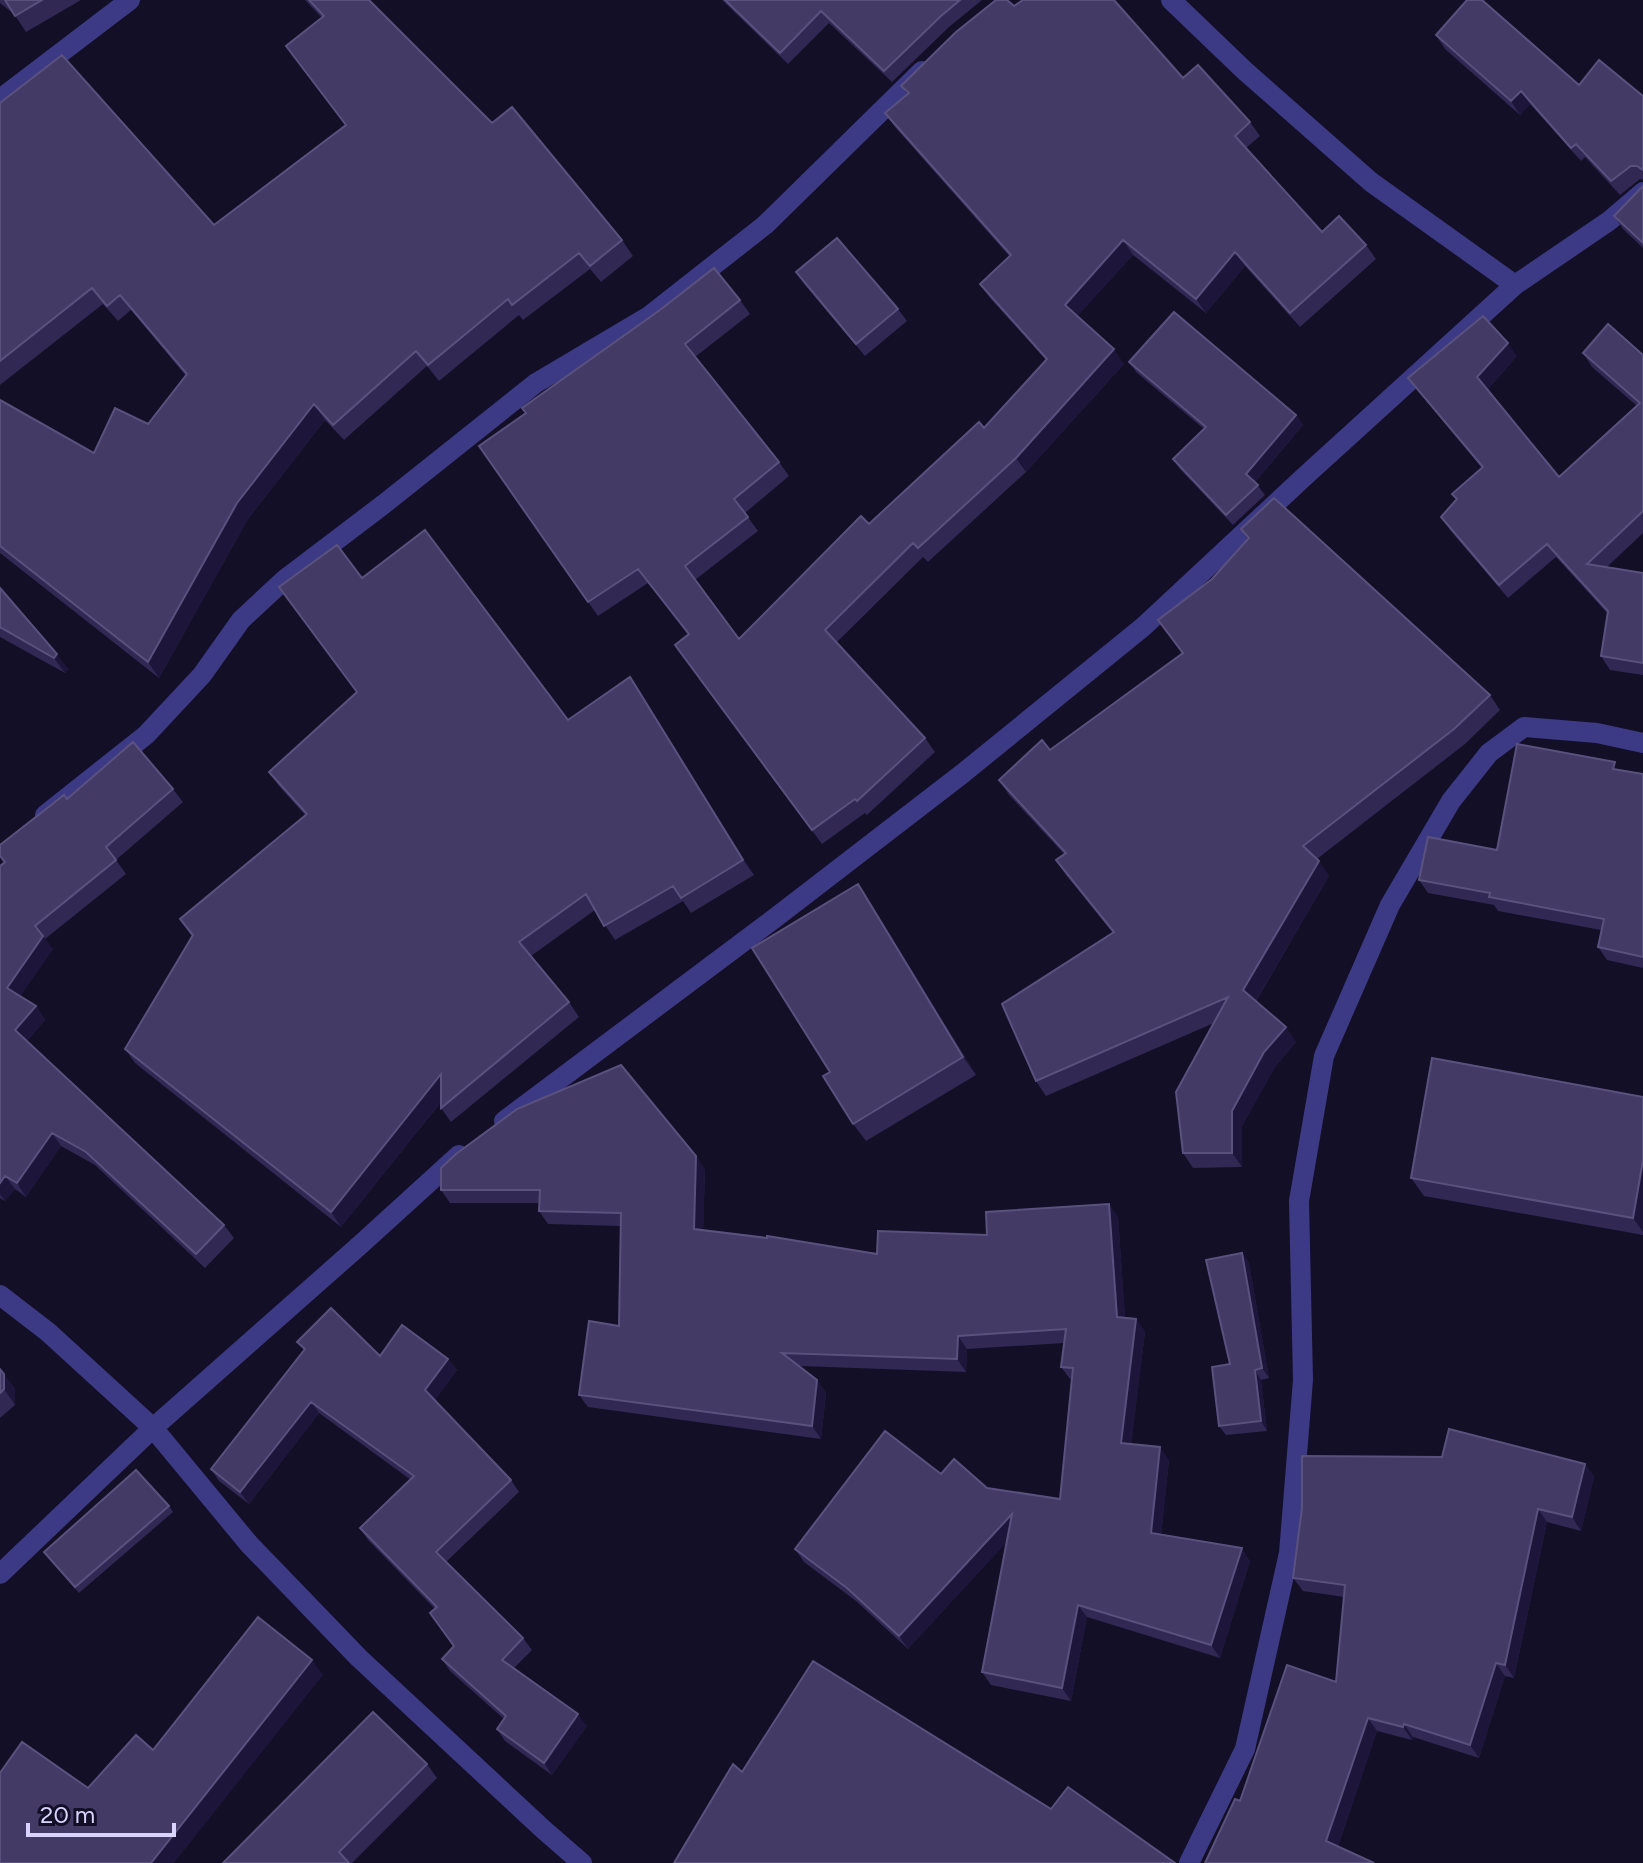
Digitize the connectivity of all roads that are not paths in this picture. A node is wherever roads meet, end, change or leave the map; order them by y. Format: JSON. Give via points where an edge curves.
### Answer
{"nodes":[{"id":1,"x":130,"y":0,"type":"edge"},
{"id":2,"x":1171,"y":0,"type":"edge"},
{"id":3,"x":935,"y":59,"type":"edge"},
{"id":4,"x":0,"y":99,"type":"edge"},
{"id":5,"x":1643,"y":192,"type":"edge"},
{"id":6,"x":1515,"y":285,"type":"junction"},
{"id":7,"x":1643,"y":743,"type":"edge"},
{"id":8,"x":24,"y":831,"type":"edge"},
{"id":9,"x":494,"y":1129,"type":"edge"},
{"id":10,"x":469,"y":1147,"type":"edge"},
{"id":11,"x":0,"y":1295,"type":"edge"},
{"id":12,"x":153,"y":1428,"type":"junction"},
{"id":13,"x":0,"y":1574,"type":"edge"},
{"id":14,"x":582,"y":1863,"type":"edge"},
{"id":15,"x":1189,"y":1863,"type":"edge"}],
"edges":[{"from":1,"to":4,"type":"street"},
{"from":2,"to":6,"type":"street","via":[[1371,182]]},
{"from":3,"to":8,"type":"street","via":[[765,225],[649,316],[536,383],[284,580],[241,620],[202,675],[146,735]]},
{"from":5,"to":6,"type":"street"},
{"from":6,"to":9,"type":"street","via":[[1143,627],[937,793]]},
{"from":7,"to":15,"type":"street","via":[[1524,727],[1489,753],[1451,801],[1390,905],[1324,1056],[1299,1201],[1303,1380],[1289,1553],[1245,1749]]},
{"from":10,"to":12,"type":"street"},
{"from":11,"to":12,"type":"street"},
{"from":12,"to":13,"type":"street"},
{"from":12,"to":14,"type":"street","via":[[249,1544],[359,1658]]}]}
